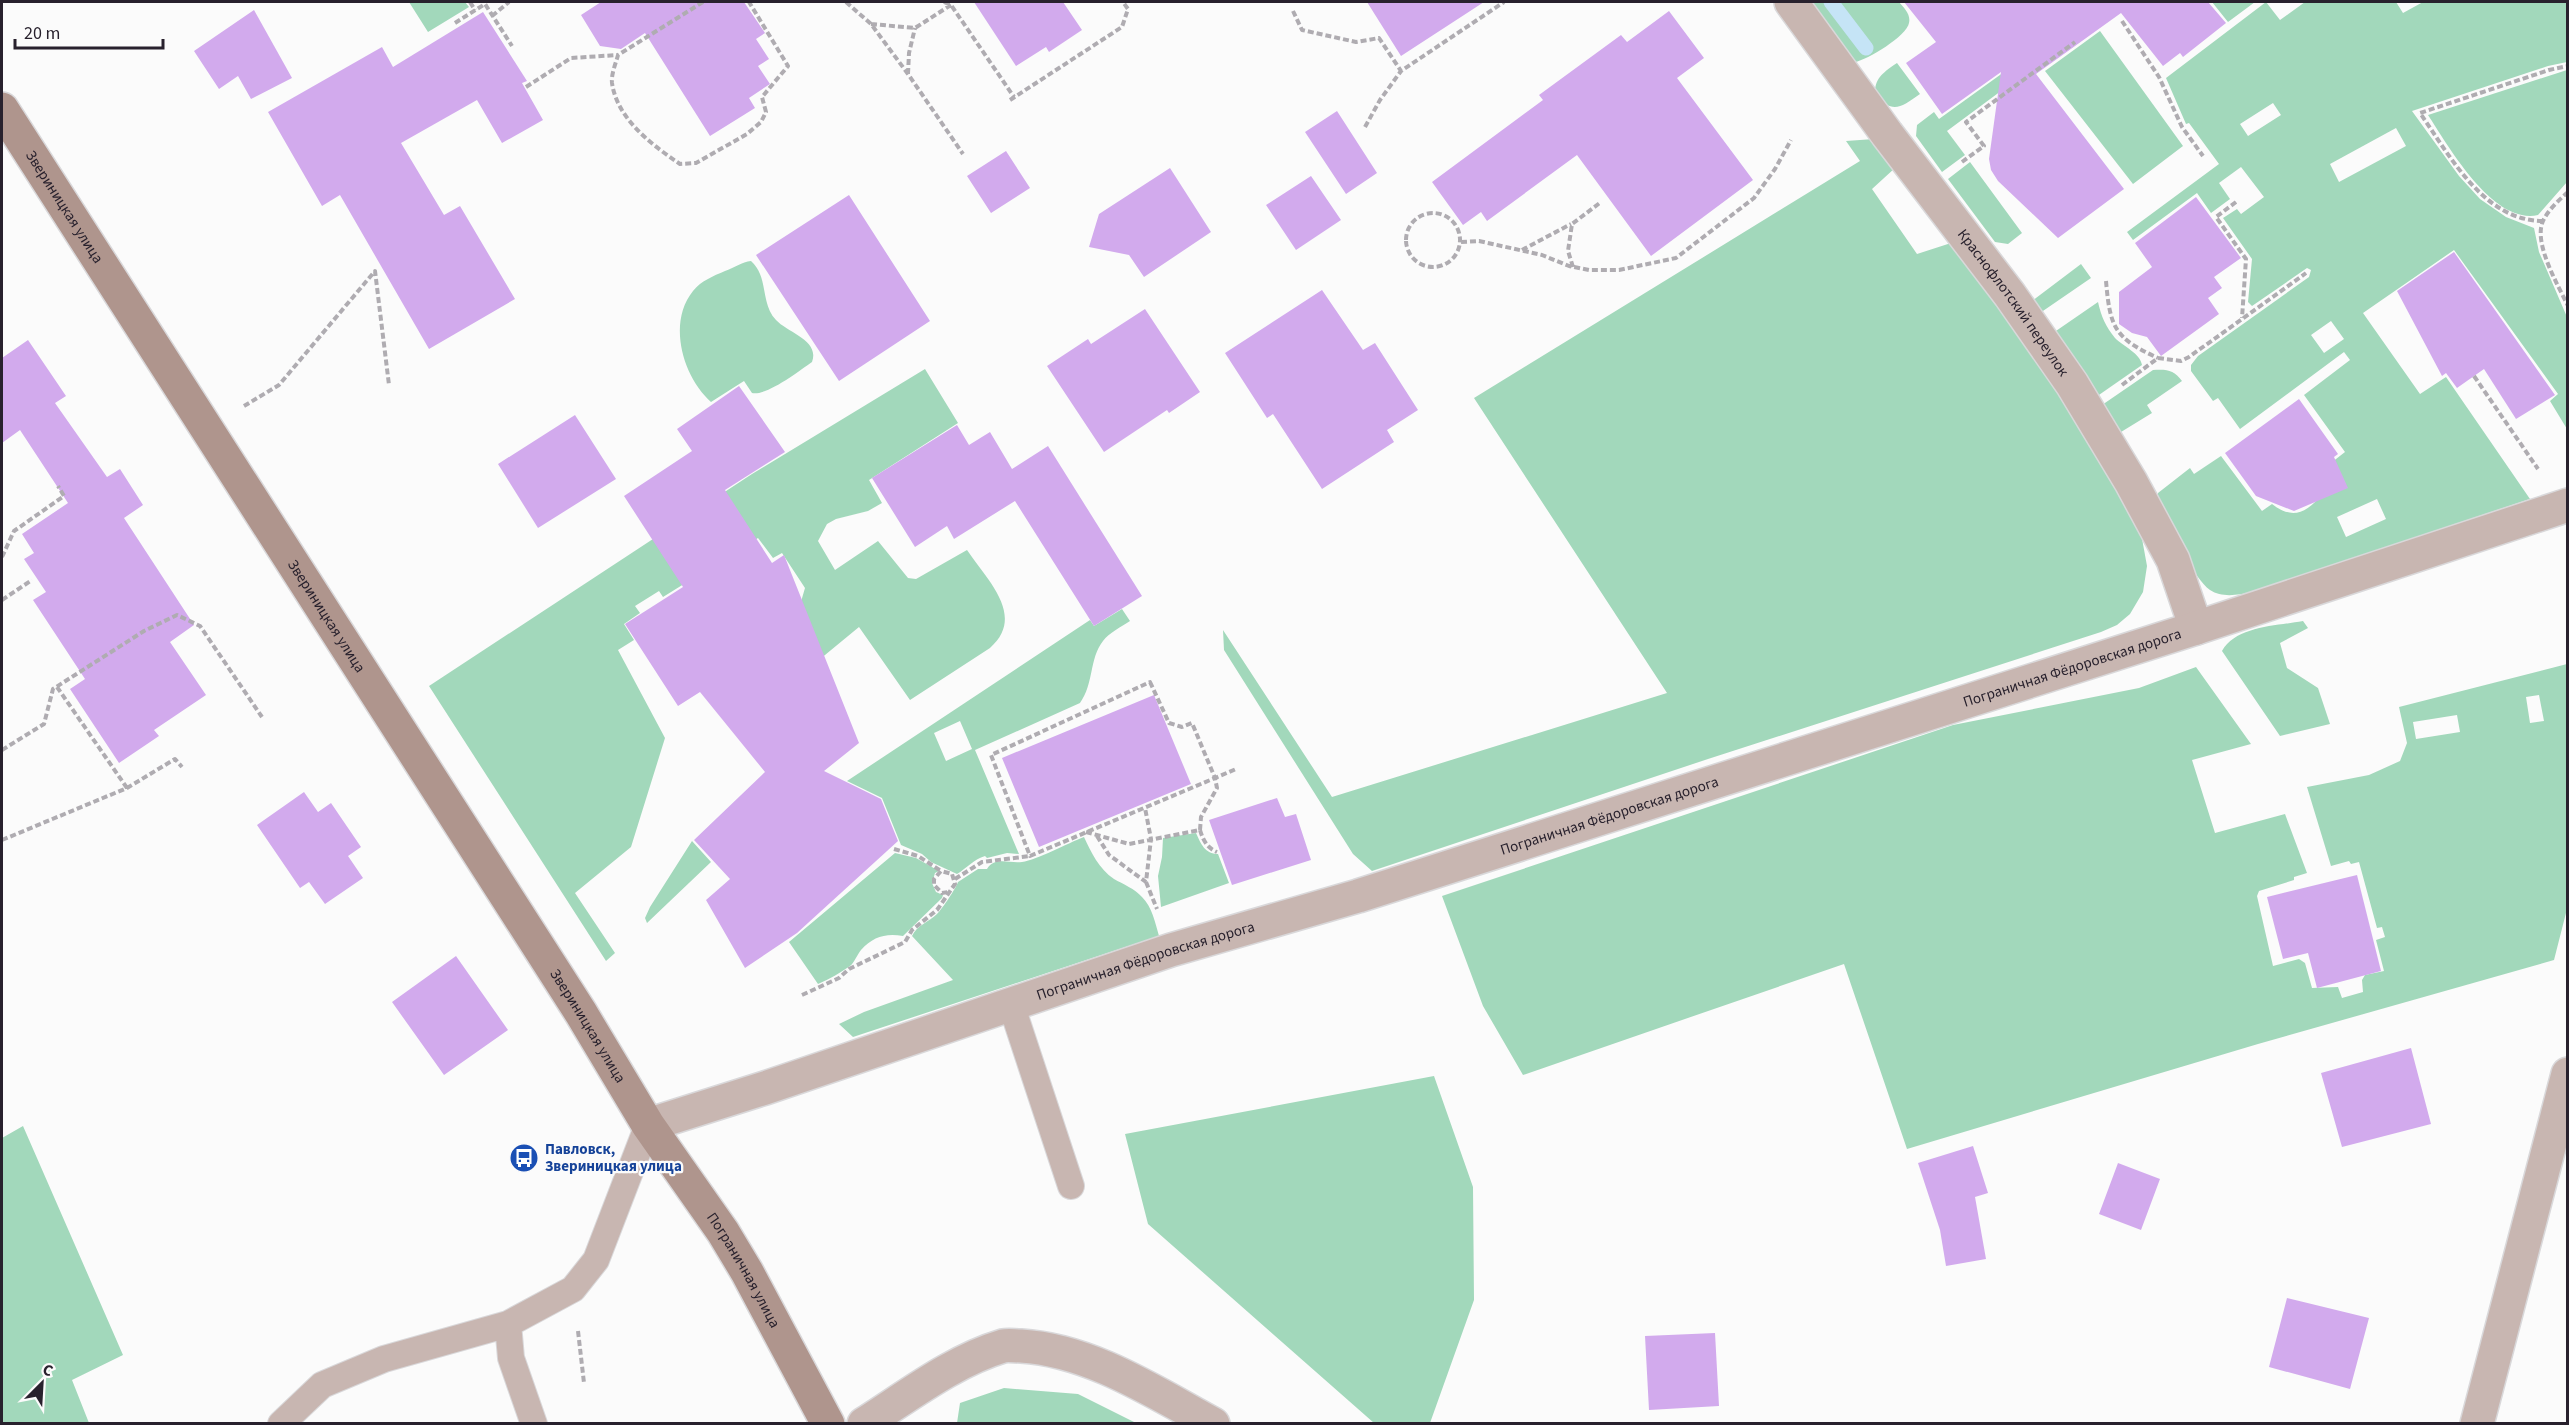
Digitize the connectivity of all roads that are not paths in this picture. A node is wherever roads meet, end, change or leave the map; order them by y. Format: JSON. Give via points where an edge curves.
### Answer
{"nodes":[{"id":1,"x":1791,"y":2,"type":"edge"},
{"id":2,"x":2,"y":109,"type":"edge"},
{"id":3,"x":2568,"y":505,"type":"edge"},
{"id":4,"x":2196,"y":628,"type":"junction"},
{"id":5,"x":1011,"y":1004,"type":"junction"},
{"id":6,"x":2568,"y":1074,"type":"edge"},
{"id":7,"x":648,"y":1125,"type":"junction"},
{"id":8,"x":1071,"y":1186,"type":"dead end"},
{"id":9,"x":508,"y":1324,"type":"junction"},
{"id":10,"x":281,"y":1424,"type":"edge"},
{"id":11,"x":534,"y":1424,"type":"edge"},
{"id":12,"x":828,"y":1424,"type":"edge"},
{"id":13,"x":864,"y":1424,"type":"edge"},
{"id":14,"x":1214,"y":1424,"type":"edge"},
{"id":15,"x":2477,"y":1424,"type":"edge"}],
"edges":[{"from":1,"to":4,"type":"street","name":"Краснофлотский переулок","via":[[2010,295],[2078,393],[2173,560]]},
{"from":2,"to":7,"type":"street","name":"Звериницкая улица","via":[[575,1004]]},
{"from":3,"to":4,"type":"street","name":"Пограничная Фёдоровская дорога"},
{"from":4,"to":5,"type":"street","name":"Пограничная Фёдоровская дорога","via":[[1358,896],[1171,950]]},
{"from":5,"to":7,"type":"street","name":"Пограничная Фёдоровская дорога"},
{"from":5,"to":8,"type":"lane"},
{"from":6,"to":15,"type":"street"},
{"from":7,"to":9,"type":"lane","via":[[596,1260],[573,1289]]},
{"from":7,"to":12,"type":"street","name":"Пограничная улица","via":[[723,1232]]},
{"from":9,"to":10,"type":"lane","via":[[384,1359],[322,1385]]},
{"from":9,"to":11,"type":"lane","via":[[511,1358]]},
{"from":13,"to":14,"type":"street","via":[[964,1362],[1005,1345],[1042,1347],[1080,1359],[1137,1382]]}]}
